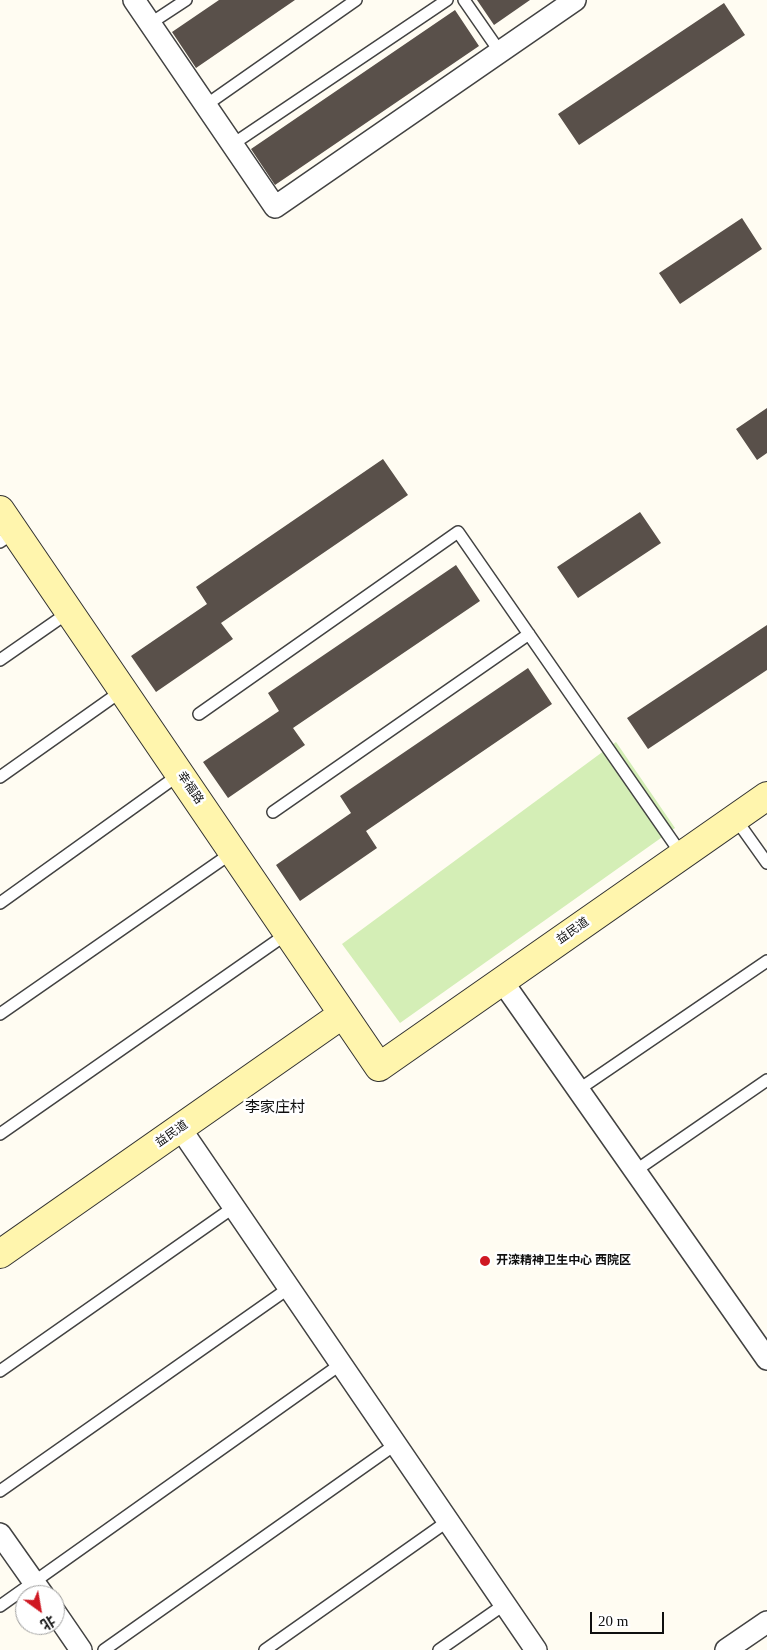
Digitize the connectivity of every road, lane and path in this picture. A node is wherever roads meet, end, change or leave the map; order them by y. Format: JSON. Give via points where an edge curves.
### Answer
{"nodes":[{"id":1,"x":134,"y":0,"type":"edge"},
{"id":2,"x":186,"y":0,"type":"edge"},
{"id":3,"x":356,"y":0,"type":"edge"},
{"id":4,"x":447,"y":0,"type":"edge"},
{"id":5,"x":464,"y":0,"type":"edge"},
{"id":6,"x":574,"y":0,"type":"edge"},
{"id":7,"x":151,"y":23,"type":"junction"},
{"id":8,"x":500,"y":52,"type":"junction"},
{"id":9,"x":206,"y":105,"type":"junction"},
{"id":10,"x":233,"y":144,"type":"junction"},
{"id":11,"x":5,"y":528,"type":"edge"},
{"id":12,"x":70,"y":612,"type":"junction"},
{"id":13,"x":529,"y":634,"type":"junction"},
{"id":14,"x":0,"y":660,"type":"edge"},
{"id":15,"x":123,"y":690,"type":"junction"},
{"id":16,"x":199,"y":714,"type":"dead end"},
{"id":17,"x":180,"y":774,"type":"junction"},
{"id":18,"x":0,"y":777,"type":"edge"},
{"id":19,"x":767,"y":796,"type":"edge"},
{"id":20,"x":273,"y":812,"type":"dead end"},
{"id":21,"x":735,"y":818,"type":"junction"},
{"id":22,"x":234,"y":852,"type":"junction"},
{"id":23,"x":682,"y":855,"type":"junction"},
{"id":24,"x":767,"y":863,"type":"edge"},
{"id":25,"x":0,"y":902,"type":"edge"},
{"id":26,"x":288,"y":933,"type":"junction"},
{"id":27,"x":767,"y":961,"type":"edge"},
{"id":28,"x":502,"y":981,"type":"junction"},
{"id":29,"x":0,"y":1014,"type":"edge"},
{"id":30,"x":344,"y":1014,"type":"junction"},
{"id":31,"x":379,"y":1067,"type":"joint"},
{"id":32,"x":767,"y":1080,"type":"edge"},
{"id":33,"x":578,"y":1090,"type":"junction"},
{"id":34,"x":180,"y":1128,"type":"junction"},
{"id":35,"x":0,"y":1134,"type":"edge"},
{"id":36,"x":636,"y":1171,"type":"junction"},
{"id":37,"x":234,"y":1207,"type":"junction"},
{"id":38,"x":0,"y":1254,"type":"edge"},
{"id":39,"x":289,"y":1288,"type":"junction"},
{"id":40,"x":767,"y":1359,"type":"edge"},
{"id":41,"x":341,"y":1364,"type":"junction"},
{"id":42,"x":0,"y":1372,"type":"edge"},
{"id":43,"x":396,"y":1444,"type":"junction"},
{"id":44,"x":0,"y":1491,"type":"edge"},
{"id":45,"x":448,"y":1521,"type":"junction"},
{"id":46,"x":0,"y":1534,"type":"edge"},
{"id":47,"x":36,"y":1585,"type":"edge"},
{"id":48,"x":42,"y":1585,"type":"edge"},
{"id":49,"x":15,"y":1599,"type":"edge"},
{"id":50,"x":505,"y":1604,"type":"junction"},
{"id":51,"x":0,"y":1606,"type":"edge"},
{"id":52,"x":767,"y":1622,"type":"edge"},
{"id":53,"x":65,"y":1626,"type":"edge"},
{"id":54,"x":82,"y":1650,"type":"edge"},
{"id":55,"x":104,"y":1650,"type":"edge"},
{"id":56,"x":266,"y":1650,"type":"edge"},
{"id":57,"x":440,"y":1650,"type":"edge"},
{"id":58,"x":536,"y":1650,"type":"edge"},
{"id":59,"x":726,"y":1650,"type":"edge"}],
"edges":[{"from":1,"to":7,"type":"street"},
{"from":2,"to":7,"type":"lane"},
{"from":3,"to":9,"type":"lane"},
{"from":4,"to":10,"type":"lane"},
{"from":5,"to":8,"type":"lane"},
{"from":6,"to":8,"type":"street"},
{"from":7,"to":9,"type":"street"},
{"from":8,"to":10,"type":"street","via":[[275,207]]},
{"from":9,"to":10,"type":"street"},
{"from":11,"to":12,"type":"street","name":"幸福路"},
{"from":12,"to":14,"type":"lane"},
{"from":12,"to":15,"type":"street","name":"幸福路"},
{"from":13,"to":16,"type":"lane","via":[[458,532]]},
{"from":13,"to":20,"type":"lane"},
{"from":13,"to":23,"type":"lane"},
{"from":15,"to":17,"type":"street","name":"幸福路"},
{"from":15,"to":18,"type":"lane"},
{"from":17,"to":22,"type":"street","name":"幸福路"},
{"from":17,"to":25,"type":"lane"},
{"from":19,"to":21,"type":"street","name":"益民道"},
{"from":21,"to":23,"type":"street","name":"益民道"},
{"from":21,"to":24,"type":"lane"},
{"from":22,"to":26,"type":"street","name":"幸福路"},
{"from":22,"to":29,"type":"lane"},
{"from":23,"to":28,"type":"street","name":"益民道"},
{"from":26,"to":30,"type":"street","name":"幸福路"},
{"from":26,"to":35,"type":"lane"},
{"from":27,"to":33,"type":"lane"},
{"from":28,"to":31,"type":"street","name":"益民道"},
{"from":28,"to":33,"type":"street"},
{"from":30,"to":31,"type":"street","name":"幸福路"},
{"from":30,"to":34,"type":"street","name":"益民道"},
{"from":32,"to":36,"type":"lane"},
{"from":33,"to":36,"type":"street"},
{"from":34,"to":37,"type":"street"},
{"from":34,"to":38,"type":"street","name":"益民道"},
{"from":36,"to":40,"type":"street"},
{"from":37,"to":39,"type":"street"},
{"from":37,"to":42,"type":"lane"},
{"from":39,"to":41,"type":"street"},
{"from":39,"to":44,"type":"lane"},
{"from":41,"to":43,"type":"street"},
{"from":41,"to":48,"type":"lane"},
{"from":43,"to":45,"type":"street"},
{"from":43,"to":55,"type":"lane"},
{"from":45,"to":50,"type":"street"},
{"from":45,"to":56,"type":"lane"},
{"from":46,"to":47,"type":"street"},
{"from":49,"to":51,"type":"lane"},
{"from":50,"to":57,"type":"lane"},
{"from":50,"to":58,"type":"street"},
{"from":52,"to":59,"type":"street"},
{"from":53,"to":54,"type":"street"}]}
